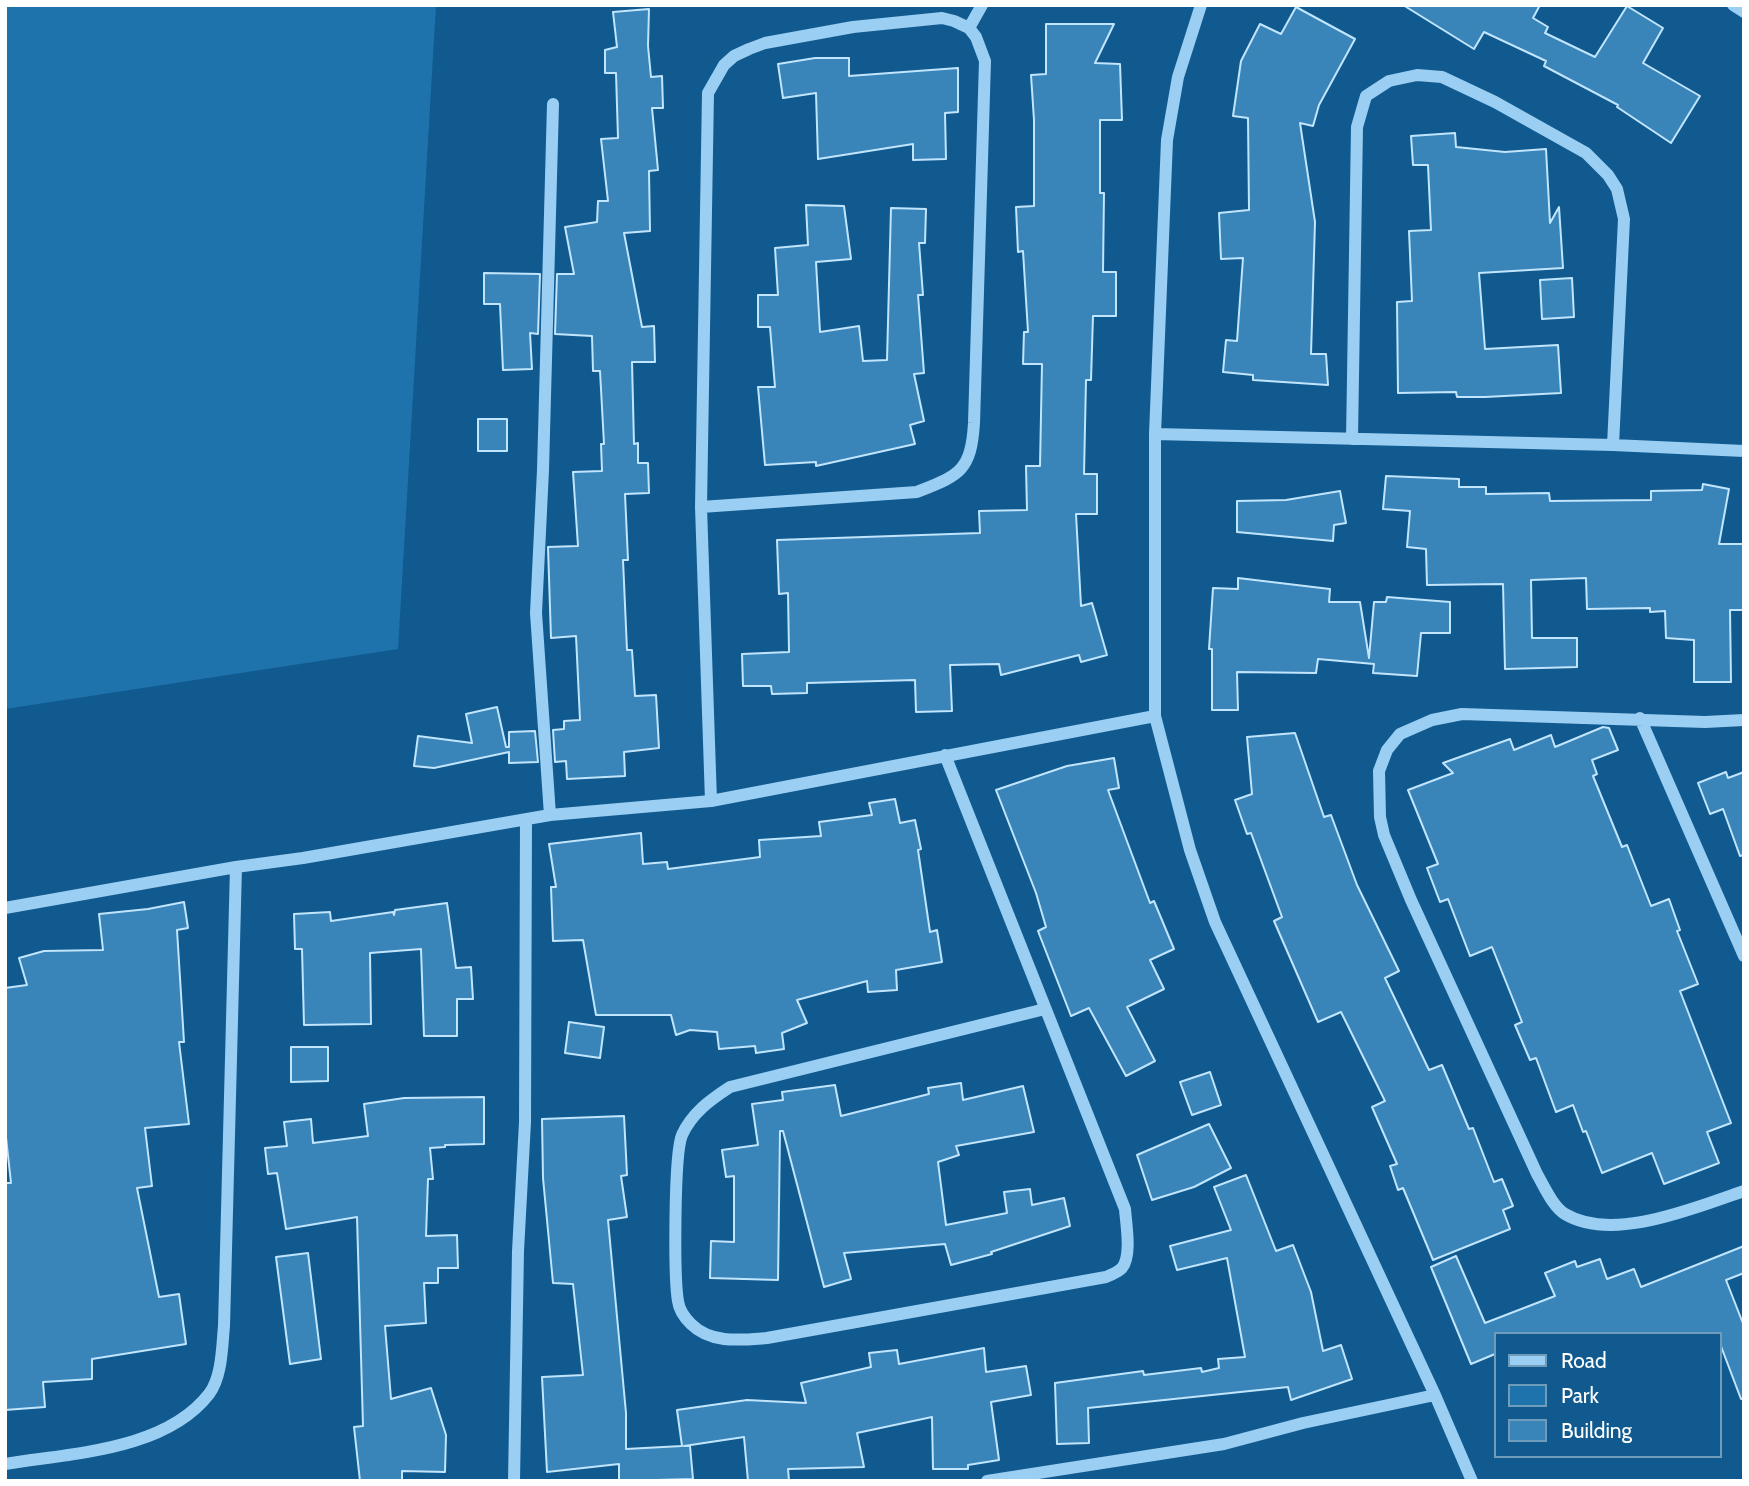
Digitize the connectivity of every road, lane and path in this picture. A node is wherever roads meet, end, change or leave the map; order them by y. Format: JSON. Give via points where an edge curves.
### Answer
{"nodes":[{"id":1,"x":982,"y":5,"type":"edge"},
{"id":2,"x":1201,"y":5,"type":"edge"},
{"id":3,"x":1734,"y":5,"type":"edge"},
{"id":4,"x":1744,"y":12,"type":"edge"},
{"id":5,"x":969,"y":28,"type":"junction"},
{"id":6,"x":553,"y":104,"type":"dead end"},
{"id":7,"x":1155,"y":434,"type":"junction"},
{"id":8,"x":1352,"y":439,"type":"junction"},
{"id":9,"x":1613,"y":445,"type":"junction"},
{"id":10,"x":1744,"y":451,"type":"edge"},
{"id":11,"x":701,"y":507,"type":"junction"},
{"id":12,"x":1155,"y":716,"type":"junction"},
{"id":13,"x":1640,"y":718,"type":"junction"},
{"id":14,"x":1744,"y":720,"type":"edge"},
{"id":15,"x":945,"y":755,"type":"junction"},
{"id":16,"x":711,"y":801,"type":"junction"},
{"id":17,"x":550,"y":815,"type":"junction"},
{"id":18,"x":526,"y":820,"type":"junction"},
{"id":19,"x":236,"y":867,"type":"junction"},
{"id":20,"x":5,"y":908,"type":"edge"},
{"id":21,"x":1744,"y":956,"type":"edge"},
{"id":22,"x":1045,"y":1009,"type":"junction"},
{"id":23,"x":1744,"y":1191,"type":"edge"},
{"id":24,"x":1435,"y":1395,"type":"junction"},
{"id":25,"x":5,"y":1464,"type":"edge"},
{"id":26,"x":514,"y":1481,"type":"edge"},
{"id":27,"x":988,"y":1481,"type":"edge"},
{"id":28,"x":1472,"y":1481,"type":"edge"}],
"edges":[{"from":1,"to":5,"type":"street"},
{"from":2,"to":7,"type":"street","via":[[1178,77],[1167,140]]},
{"from":3,"to":4,"type":"street"},
{"from":5,"to":11,"type":"street","via":[[942,18],[853,27],[765,43],[734,56],[714,80],[708,93]]},
{"from":5,"to":11,"type":"street","via":[[985,61],[974,423],[968,461],[949,479],[917,492]]},
{"from":6,"to":17,"type":"street","via":[[536,613]]},
{"from":7,"to":8,"type":"street"},
{"from":7,"to":12,"type":"street"},
{"from":8,"to":9,"type":"street"},
{"from":8,"to":9,"type":"street","via":[[1357,127],[1366,96],[1389,81],[1417,75],[1442,77],[1533,121],[1586,153],[1617,190],[1624,219]]},
{"from":9,"to":10,"type":"street"},
{"from":11,"to":16,"type":"street"},
{"from":12,"to":15,"type":"street"},
{"from":12,"to":24,"type":"street","via":[[1190,850],[1215,922]]},
{"from":13,"to":14,"type":"street"},
{"from":13,"to":21,"type":"street"},
{"from":13,"to":23,"type":"street","via":[[1462,714],[1432,720],[1400,734],[1387,750],[1379,771],[1380,817],[1411,900],[1537,1174],[1562,1213],[1595,1224],[1629,1223]]},
{"from":15,"to":16,"type":"street"},
{"from":15,"to":22,"type":"street"},
{"from":16,"to":17,"type":"street"},
{"from":17,"to":18,"type":"street"},
{"from":18,"to":19,"type":"street"},
{"from":18,"to":26,"type":"street","via":[[525,1122]]},
{"from":19,"to":20,"type":"street"},
{"from":19,"to":25,"type":"street","via":[[224,1326],[219,1369],[210,1392],[178,1422],[155,1434],[122,1445]]},
{"from":22,"to":22,"type":"street","via":[[1125,1209],[1128,1237],[1122,1268],[1106,1277],[767,1338],[724,1340],[688,1322],[678,1302],[678,1157],[681,1137],[706,1103],[730,1087]]},
{"from":24,"to":27,"type":"street","via":[[1224,1444]]},
{"from":24,"to":28,"type":"street"}]}
